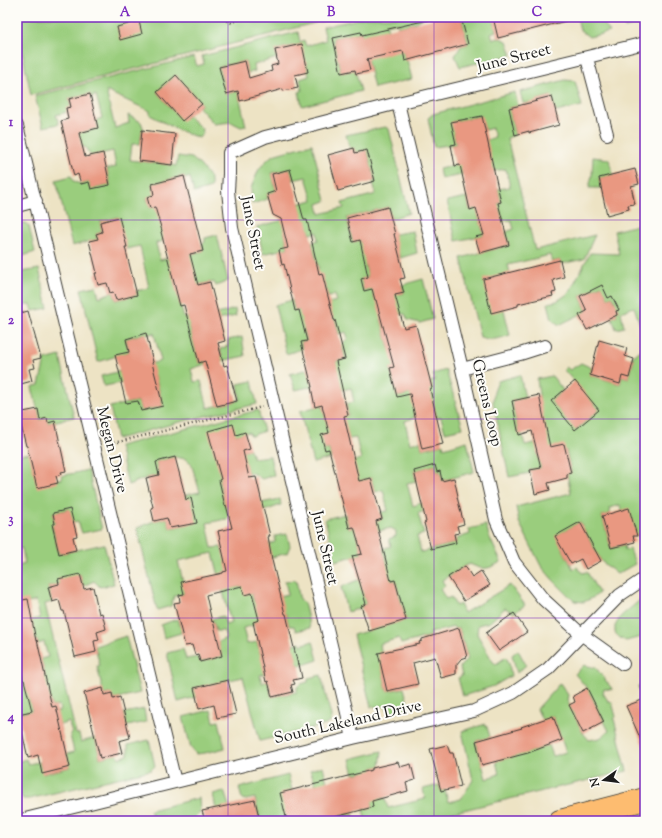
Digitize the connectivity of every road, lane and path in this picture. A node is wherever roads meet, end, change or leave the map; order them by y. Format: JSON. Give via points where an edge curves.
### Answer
{"nodes":[{"id":1,"x":220,"y":17,"type":"edge"},
{"id":2,"x":242,"y":17,"type":"edge"},
{"id":3,"x":645,"y":43,"type":"edge"},
{"id":4,"x":587,"y":58,"type":"junction"},
{"id":5,"x":398,"y":103,"type":"junction"},
{"id":6,"x":17,"y":126,"type":"edge"},
{"id":7,"x":607,"y":134,"type":"dead end"},
{"id":8,"x":36,"y":201,"type":"junction"},
{"id":9,"x":17,"y":206,"type":"edge"},
{"id":10,"x":545,"y":346,"type":"dead end"},
{"id":11,"x":462,"y":369,"type":"junction"},
{"id":12,"x":274,"y":404,"type":"junction"},
{"id":13,"x":114,"y":443,"type":"dead end"},
{"id":14,"x":645,"y":578,"type":"edge"},
{"id":15,"x":581,"y":634,"type":"junction"},
{"id":16,"x":623,"y":664,"type":"dead end"},
{"id":17,"x":352,"y":738,"type":"junction"},
{"id":18,"x":174,"y":782,"type":"junction"},
{"id":19,"x":645,"y":799,"type":"edge"},
{"id":20,"x":17,"y":821,"type":"edge"},
{"id":21,"x":560,"y":821,"type":"edge"}],
"edges":[{"from":1,"to":2,"type":"path","via":[[232,23]]},
{"from":3,"to":4,"type":"street","name":"June Street"},
{"from":4,"to":5,"type":"street","name":"June Street"},
{"from":4,"to":7,"type":"street"},
{"from":5,"to":11,"type":"street","name":"Greens Loop"},
{"from":5,"to":12,"type":"street","name":"June Street","via":[[265,137],[229,153],[228,191],[232,228]]},
{"from":6,"to":8,"type":"street","name":"Megan Drive"},
{"from":8,"to":9,"type":"street"},
{"from":8,"to":18,"type":"street","name":"Megan Drive"},
{"from":10,"to":11,"type":"street"},
{"from":11,"to":15,"type":"street","name":"Greens Loop","via":[[496,520],[514,562],[543,599]]},
{"from":12,"to":13,"type":"path"},
{"from":12,"to":17,"type":"street","name":"June Street"},
{"from":14,"to":15,"type":"street","name":"South Lakeland Drive","via":[[620,595]]},
{"from":15,"to":16,"type":"street","name":"Greens Loop"},
{"from":15,"to":17,"type":"street","name":"South Lakeland Drive","via":[[544,672],[512,693],[474,711]]},
{"from":17,"to":18,"type":"street","name":"South Lakeland Drive"},
{"from":18,"to":20,"type":"street","name":"South Lakeland Drive"},
{"from":19,"to":21,"type":"highway"}]}
